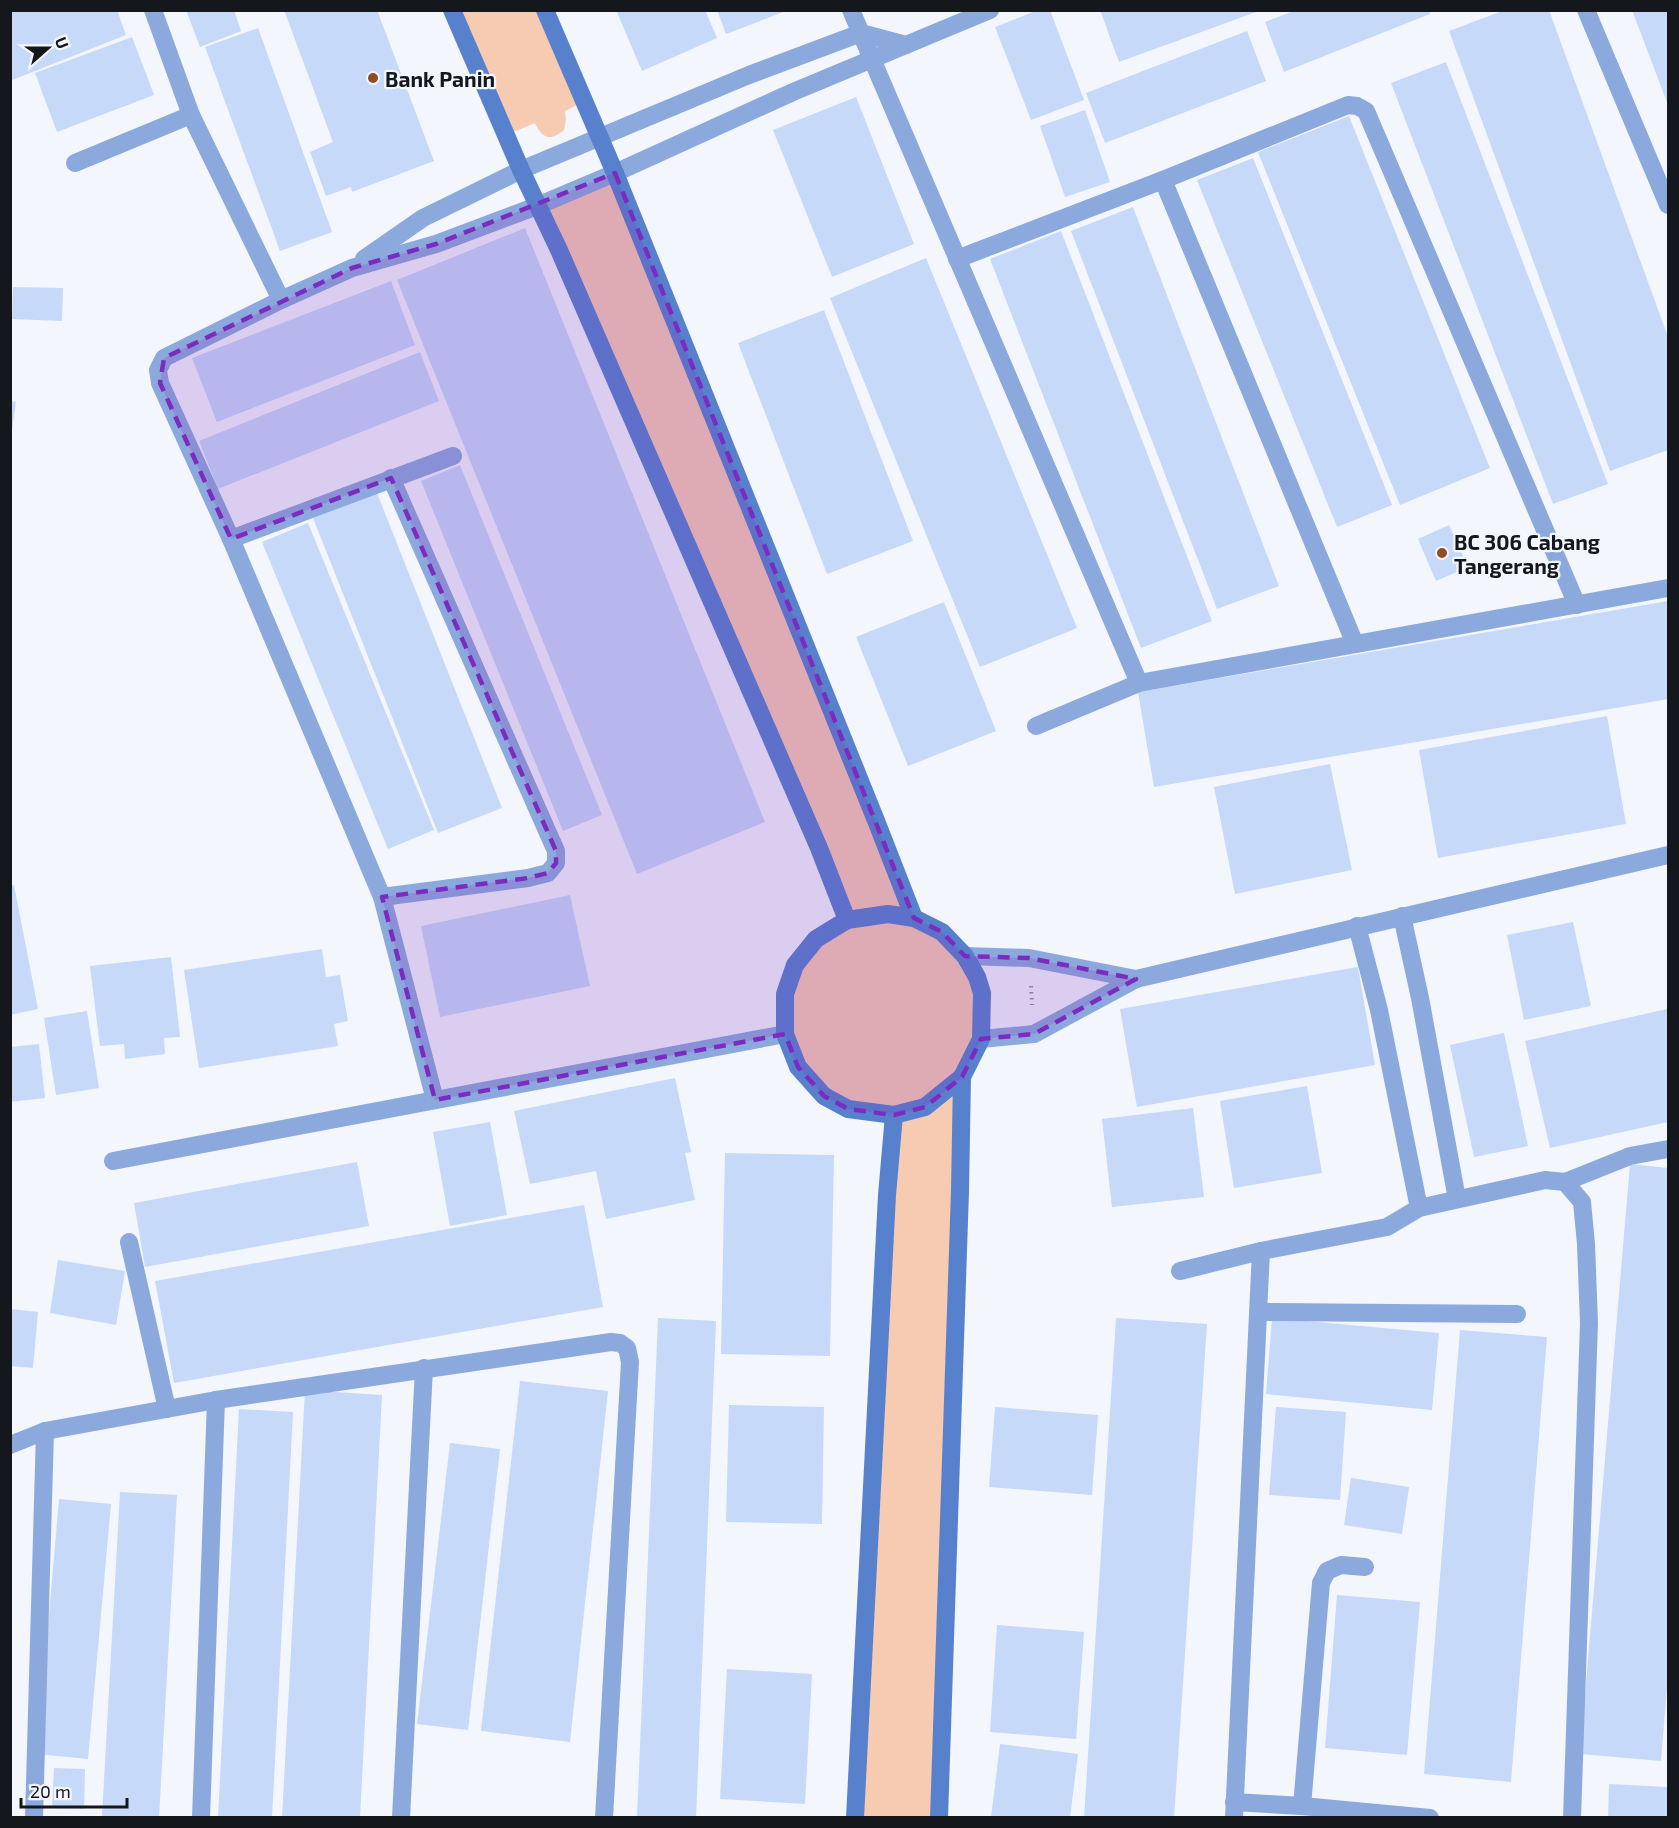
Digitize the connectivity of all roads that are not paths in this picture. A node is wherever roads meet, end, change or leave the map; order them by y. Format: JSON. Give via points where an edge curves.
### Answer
{"nodes":[{"id":1,"x":153,"y":10,"type":"edge"},
{"id":2,"x":452,"y":10,"type":"edge"},
{"id":3,"x":545,"y":10,"type":"edge"},
{"id":4,"x":851,"y":10,"type":"edge"},
{"id":5,"x":990,"y":10,"type":"edge"},
{"id":6,"x":1586,"y":10,"type":"edge"},
{"id":7,"x":861,"y":33,"type":"junction"},
{"id":8,"x":906,"y":45,"type":"junction"},
{"id":9,"x":872,"y":58,"type":"junction"},
{"id":10,"x":191,"y":116,"type":"junction"},
{"id":11,"x":600,"y":138,"type":"junction"},
{"id":12,"x":75,"y":163,"type":"dead end"},
{"id":13,"x":520,"y":170,"type":"junction"},
{"id":14,"x":615,"y":173,"type":"junction"},
{"id":15,"x":1163,"y":180,"type":"junction"},
{"id":16,"x":1668,"y":205,"type":"edge"},
{"id":17,"x":537,"y":206,"type":"junction"},
{"id":18,"x":957,"y":260,"type":"junction"},
{"id":19,"x":352,"y":268,"type":"junction"},
{"id":20,"x":281,"y":300,"type":"junction"},
{"id":21,"x":453,"y":456,"type":"dead end"},
{"id":22,"x":391,"y":478,"type":"junction"},
{"id":23,"x":231,"y":539,"type":"junction"},
{"id":24,"x":1668,"y":588,"type":"edge"},
{"id":25,"x":1577,"y":605,"type":"junction"},
{"id":26,"x":1355,"y":644,"type":"junction"},
{"id":27,"x":1139,"y":683,"type":"junction"},
{"id":28,"x":1036,"y":726,"type":"dead end"},
{"id":29,"x":1668,"y":855,"type":"edge"},
{"id":30,"x":382,"y":897,"type":"junction"},
{"id":31,"x":1401,"y":916,"type":"junction"},
{"id":32,"x":914,"y":918,"type":"junction"},
{"id":33,"x":847,"y":920,"type":"junction"},
{"id":34,"x":1358,"y":927,"type":"junction"},
{"id":35,"x":965,"y":956,"type":"junction"},
{"id":36,"x":1136,"y":979,"type":"junction"},
{"id":37,"x":785,"y":1034,"type":"junction"},
{"id":38,"x":981,"y":1039,"type":"junction"},
{"id":39,"x":963,"y":1077,"type":"junction"},
{"id":40,"x":435,"y":1100,"type":"junction"},
{"id":41,"x":894,"y":1115,"type":"junction"},
{"id":42,"x":1668,"y":1149,"type":"edge"},
{"id":43,"x":113,"y":1161,"type":"dead end"},
{"id":44,"x":1565,"y":1182,"type":"junction"},
{"id":45,"x":1457,"y":1199,"type":"junction"},
{"id":46,"x":1419,"y":1208,"type":"junction"},
{"id":47,"x":129,"y":1242,"type":"dead end"},
{"id":48,"x":1262,"y":1251,"type":"junction"},
{"id":49,"x":1180,"y":1271,"type":"dead end"},
{"id":50,"x":1259,"y":1312,"type":"junction"},
{"id":51,"x":1516,"y":1314,"type":"dead end"},
{"id":52,"x":424,"y":1368,"type":"junction"},
{"id":53,"x":216,"y":1400,"type":"junction"},
{"id":54,"x":167,"y":1409,"type":"junction"},
{"id":55,"x":45,"y":1431,"type":"junction"},
{"id":56,"x":10,"y":1445,"type":"edge"},
{"id":57,"x":1365,"y":1567,"type":"dead end"},
{"id":58,"x":1302,"y":1806,"type":"junction"},
{"id":59,"x":1234,"y":1810,"type":"edge"},
{"id":60,"x":34,"y":1818,"type":"edge"},
{"id":61,"x":201,"y":1818,"type":"edge"},
{"id":62,"x":400,"y":1818,"type":"edge"},
{"id":63,"x":604,"y":1818,"type":"edge"},
{"id":64,"x":855,"y":1818,"type":"edge"},
{"id":65,"x":939,"y":1818,"type":"edge"},
{"id":66,"x":1430,"y":1818,"type":"edge"},
{"id":67,"x":1572,"y":1818,"type":"edge"}],
"edges":[{"from":1,"to":10,"type":"street"},
{"from":2,"to":13,"type":"street"},
{"from":3,"to":11,"type":"street"},
{"from":4,"to":7,"type":"street"},
{"from":5,"to":8,"type":"street"},
{"from":6,"to":16,"type":"street"},
{"from":7,"to":8,"type":"street"},
{"from":7,"to":9,"type":"street"},
{"from":7,"to":11,"type":"street"},
{"from":8,"to":9,"type":"street"},
{"from":9,"to":14,"type":"street"},
{"from":9,"to":18,"type":"street"},
{"from":10,"to":12,"type":"street"},
{"from":10,"to":20,"type":"street"},
{"from":11,"to":13,"type":"street"},
{"from":11,"to":14,"type":"street"},
{"from":13,"to":17,"type":"street"},
{"from":13,"to":19,"type":"street","via":[[423,218]]},
{"from":14,"to":17,"type":"street"},
{"from":14,"to":32,"type":"street"},
{"from":15,"to":18,"type":"street"},
{"from":15,"to":25,"type":"street","via":[[1348,105],[1366,111]]},
{"from":15,"to":26,"type":"street"},
{"from":17,"to":19,"type":"street","via":[[436,244]]},
{"from":17,"to":33,"type":"street"},
{"from":18,"to":27,"type":"street"},
{"from":19,"to":20,"type":"street"},
{"from":20,"to":23,"type":"street","via":[[164,358],[158,370],[160,383]]},
{"from":21,"to":22,"type":"street"},
{"from":22,"to":23,"type":"street"},
{"from":22,"to":30,"type":"street","via":[[556,851],[556,863],[548,873],[528,878]]},
{"from":23,"to":30,"type":"street"},
{"from":24,"to":25,"type":"street"},
{"from":25,"to":26,"type":"street"},
{"from":26,"to":27,"type":"street"},
{"from":27,"to":28,"type":"street"},
{"from":29,"to":31,"type":"street"},
{"from":30,"to":40,"type":"street"},
{"from":31,"to":34,"type":"street"},
{"from":31,"to":45,"type":"street"},
{"from":32,"to":33,"type":"street","via":[[888,914]]},
{"from":32,"to":35,"type":"street","via":[[942,932]]},
{"from":33,"to":37,"type":"street","via":[[816,939],[795,965],[785,994]]},
{"from":34,"to":36,"type":"street"},
{"from":34,"to":46,"type":"street"},
{"from":35,"to":36,"type":"street","via":[[1029,958]]},
{"from":35,"to":38,"type":"street","via":[[982,993]]},
{"from":36,"to":38,"type":"street","via":[[1034,1034]]},
{"from":37,"to":40,"type":"street"},
{"from":37,"to":41,"type":"street","via":[[798,1067],[824,1096],[848,1109]]},
{"from":38,"to":39,"type":"street"},
{"from":39,"to":41,"type":"street","via":[[925,1107]]},
{"from":39,"to":65,"type":"street"},
{"from":40,"to":43,"type":"street"},
{"from":41,"to":64,"type":"street"},
{"from":42,"to":44,"type":"street","via":[[1630,1156]]},
{"from":44,"to":45,"type":"street","via":[[1545,1180]]},
{"from":44,"to":67,"type":"street","via":[[1582,1202],[1589,1323]]},
{"from":45,"to":46,"type":"street"},
{"from":46,"to":48,"type":"street","via":[[1388,1227]]},
{"from":47,"to":54,"type":"street"},
{"from":48,"to":49,"type":"street"},
{"from":48,"to":50,"type":"street"},
{"from":50,"to":51,"type":"street"},
{"from":50,"to":59,"type":"street"},
{"from":52,"to":53,"type":"street"},
{"from":52,"to":62,"type":"street"},
{"from":52,"to":63,"type":"street","via":[[611,1342],[627,1348],[630,1362]]},
{"from":53,"to":54,"type":"street"},
{"from":53,"to":61,"type":"street"},
{"from":54,"to":55,"type":"street"},
{"from":55,"to":56,"type":"street"},
{"from":55,"to":60,"type":"street"},
{"from":57,"to":58,"type":"street","via":[[1341,1565],[1326,1571],[1321,1583]]},
{"from":58,"to":59,"type":"street"},
{"from":58,"to":66,"type":"street"}]}
